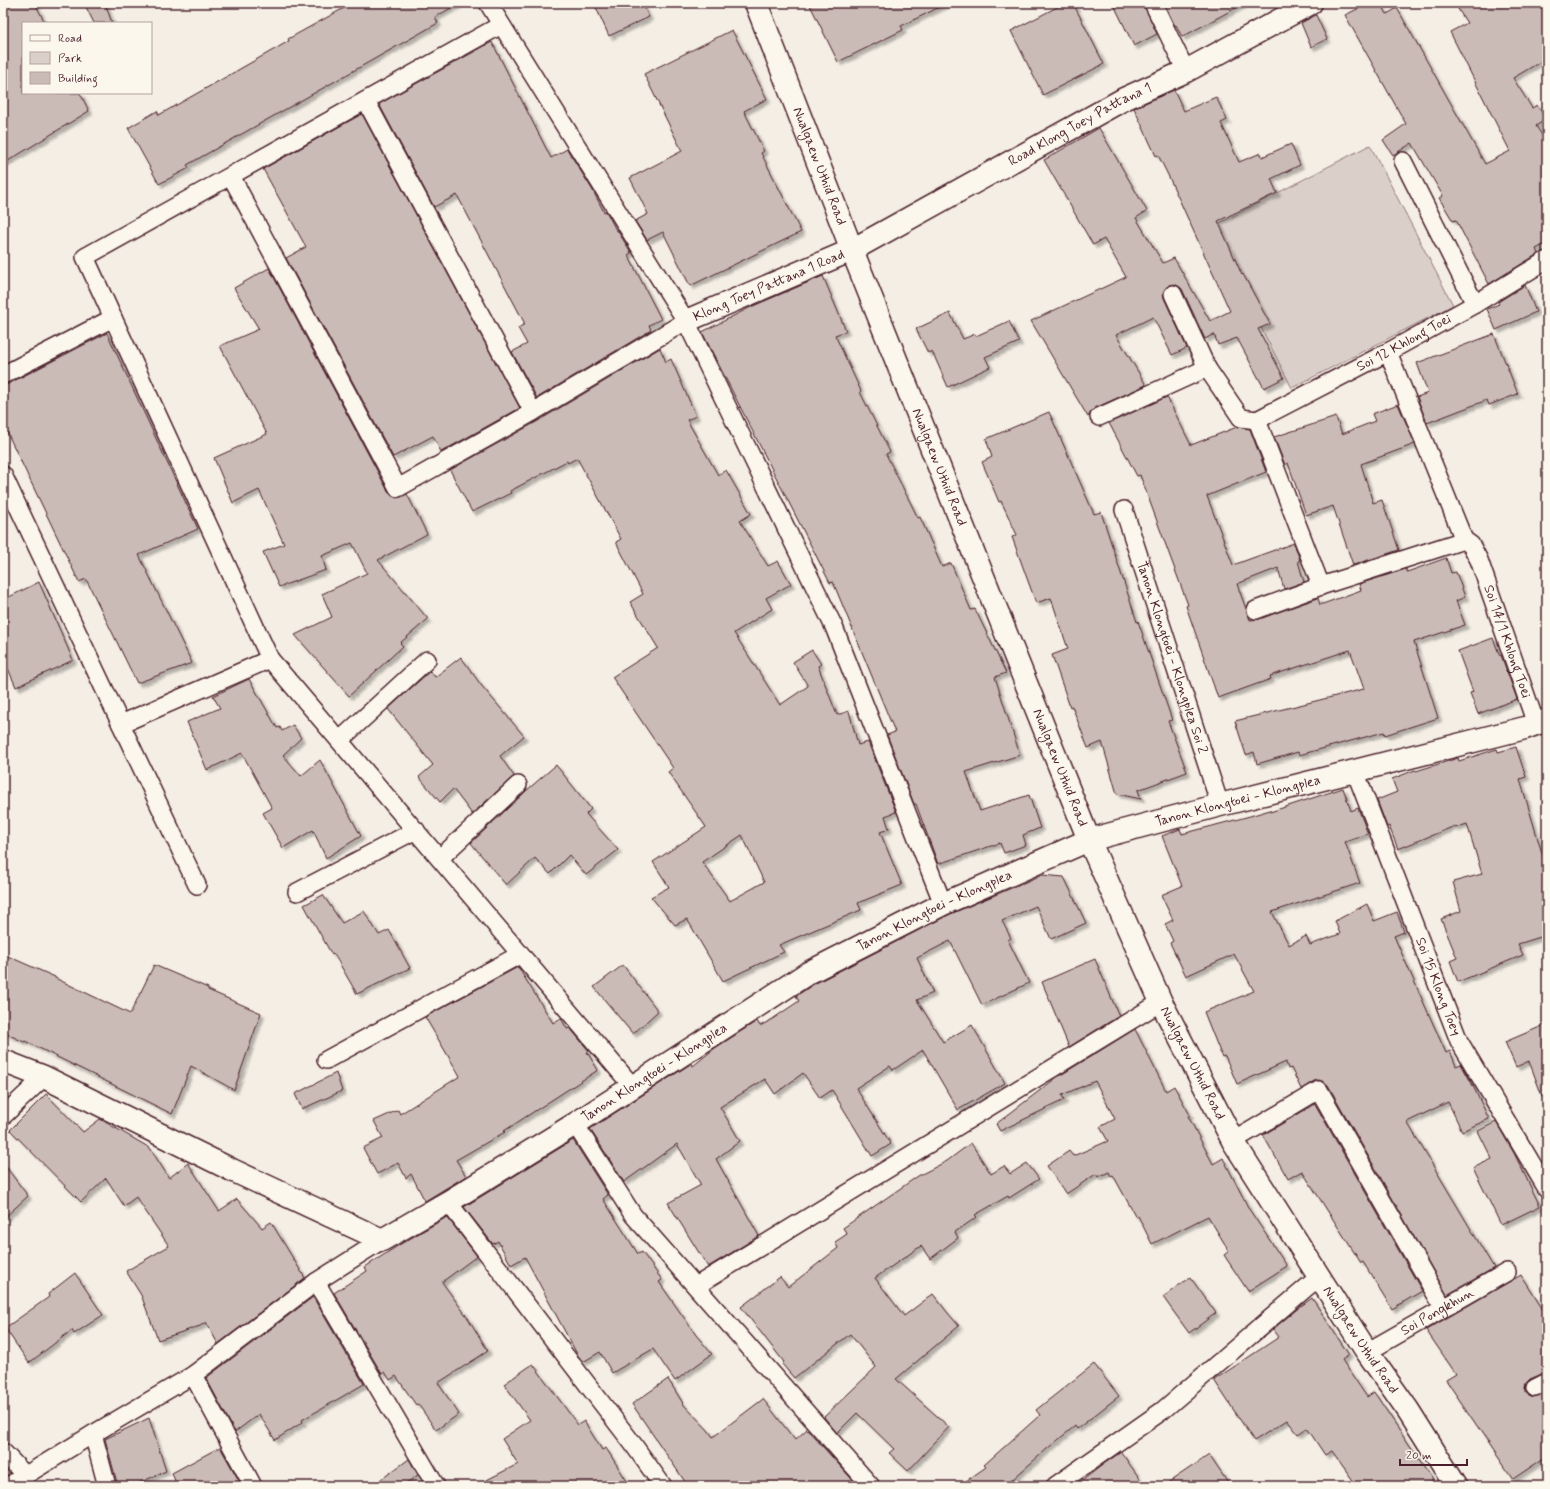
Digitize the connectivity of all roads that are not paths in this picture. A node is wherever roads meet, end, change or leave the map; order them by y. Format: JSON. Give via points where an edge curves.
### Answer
{"nodes":[{"id":1,"x":488,"y":3,"type":"edge"},
{"id":2,"x":756,"y":3,"type":"edge"},
{"id":3,"x":1153,"y":3,"type":"edge"},
{"id":4,"x":1311,"y":3,"type":"edge"},
{"id":5,"x":501,"y":26,"type":"junction"},
{"id":6,"x":1186,"y":71,"type":"junction"},
{"id":7,"x":366,"y":101,"type":"junction"},
{"id":8,"x":1403,"y":161,"type":"dead end"},
{"id":9,"x":231,"y":176,"type":"junction"},
{"id":10,"x":852,"y":250,"type":"junction"},
{"id":11,"x":1547,"y":260,"type":"edge"},
{"id":12,"x":1173,"y":294,"type":"dead end"},
{"id":13,"x":1475,"y":304,"type":"junction"},
{"id":14,"x":113,"y":318,"type":"junction"},
{"id":15,"x":686,"y":321,"type":"junction"},
{"id":16,"x":1388,"y":352,"type":"junction"},
{"id":17,"x":1207,"y":368,"type":"junction"},
{"id":18,"x":3,"y":375,"type":"edge"},
{"id":19,"x":533,"y":412,"type":"junction"},
{"id":20,"x":1099,"y":417,"type":"dead end"},
{"id":21,"x":1257,"y":420,"type":"junction"},
{"id":22,"x":3,"y":475,"type":"edge"},
{"id":23,"x":1124,"y":510,"type":"dead end"},
{"id":24,"x":1464,"y":540,"type":"junction"},
{"id":25,"x":1321,"y":586,"type":"junction"},
{"id":26,"x":1256,"y":610,"type":"dead end"},
{"id":27,"x":270,"y":659,"type":"junction"},
{"id":28,"x":427,"y":660,"type":"dead end"},
{"id":29,"x":1542,"y":722,"type":"edge"},
{"id":30,"x":121,"y":724,"type":"junction"},
{"id":31,"x":340,"y":740,"type":"junction"},
{"id":32,"x":1355,"y":771,"type":"junction"},
{"id":33,"x":518,"y":785,"type":"dead end"},
{"id":34,"x":1220,"y":805,"type":"junction"},
{"id":35,"x":416,"y":830,"type":"junction"},
{"id":36,"x":1089,"y":840,"type":"junction"},
{"id":37,"x":440,"y":858,"type":"junction"},
{"id":38,"x":197,"y":885,"type":"dead end"},
{"id":39,"x":297,"y":892,"type":"dead end"},
{"id":40,"x":943,"y":904,"type":"junction"},
{"id":41,"x":521,"y":954,"type":"junction"},
{"id":42,"x":1161,"y":1002,"type":"junction"},
{"id":43,"x":3,"y":1060,"type":"edge"},
{"id":44,"x":326,"y":1060,"type":"dead end"},
{"id":45,"x":44,"y":1077,"type":"junction"},
{"id":46,"x":633,"y":1087,"type":"junction"},
{"id":47,"x":3,"y":1116,"type":"edge"},
{"id":48,"x":575,"y":1124,"type":"junction"},
{"id":49,"x":1233,"y":1141,"type":"junction"},
{"id":50,"x":1547,"y":1189,"type":"edge"},
{"id":51,"x":448,"y":1202,"type":"junction"},
{"id":52,"x":382,"y":1240,"type":"junction"},
{"id":53,"x":1507,"y":1272,"type":"dead end"},
{"id":54,"x":1320,"y":1276,"type":"junction"},
{"id":55,"x":316,"y":1282,"type":"junction"},
{"id":56,"x":696,"y":1286,"type":"junction"},
{"id":57,"x":1443,"y":1307,"type":"junction"},
{"id":58,"x":1367,"y":1352,"type":"junction"},
{"id":59,"x":193,"y":1375,"type":"junction"},
{"id":60,"x":93,"y":1434,"type":"junction"},
{"id":61,"x":3,"y":1452,"type":"edge"},
{"id":62,"x":26,"y":1476,"type":"junction"},
{"id":63,"x":8,"y":1486,"type":"edge"},
{"id":64,"x":107,"y":1486,"type":"edge"},
{"id":65,"x":253,"y":1486,"type":"edge"},
{"id":66,"x":436,"y":1486,"type":"edge"},
{"id":67,"x":663,"y":1486,"type":"edge"},
{"id":68,"x":870,"y":1486,"type":"edge"},
{"id":69,"x":1055,"y":1486,"type":"edge"},
{"id":70,"x":1456,"y":1486,"type":"edge"}],
"edges":[{"from":1,"to":5,"type":"street"},
{"from":2,"to":10,"type":"street","name":"Nualgaew Uthid Road"},
{"from":3,"to":6,"type":"street"},
{"from":4,"to":6,"type":"street","name":"Road Klong Toey Pattana 1"},
{"from":5,"to":7,"type":"street"},
{"from":5,"to":15,"type":"street"},
{"from":6,"to":10,"type":"street","name":"Road Klong Toey Pattana 1","via":[[1124,99]]},
{"from":7,"to":9,"type":"street"},
{"from":7,"to":19,"type":"street"},
{"from":8,"to":13,"type":"street"},
{"from":9,"to":14,"type":"street","via":[[85,257]]},
{"from":9,"to":19,"type":"street","via":[[398,488]]},
{"from":10,"to":15,"type":"street","name":"Klong Toey Pattana 1 Road"},
{"from":10,"to":36,"type":"street","name":"Nualgaew Uthid Road"},
{"from":11,"to":13,"type":"street","name":"Soi 12 Khlong Toei"},
{"from":12,"to":17,"type":"street"},
{"from":13,"to":16,"type":"street","name":"Soi 12 Khlong Toei"},
{"from":14,"to":18,"type":"street"},
{"from":14,"to":27,"type":"street"},
{"from":15,"to":19,"type":"street"},
{"from":15,"to":40,"type":"street","via":[[834,627]]},
{"from":16,"to":21,"type":"street","name":"Soi 12 Khlong Toei"},
{"from":16,"to":24,"type":"street","name":"Soi 14/1 Khlong Toei"},
{"from":17,"to":20,"type":"street"},
{"from":17,"to":21,"type":"street","via":[[1242,418]]},
{"from":21,"to":25,"type":"street"},
{"from":22,"to":30,"type":"street"},
{"from":23,"to":34,"type":"street","name":"Tanon Klongtoei - Klongplea Soi 2"},
{"from":24,"to":25,"type":"street"},
{"from":24,"to":29,"type":"street","name":"Soi 14/1 Khlong Toei","via":[[1471,545],[1479,560]]},
{"from":25,"to":26,"type":"street"},
{"from":27,"to":30,"type":"street"},
{"from":27,"to":31,"type":"street"},
{"from":28,"to":31,"type":"street"},
{"from":29,"to":32,"type":"street","name":"Tanon Klongtoei - Klongplea"},
{"from":30,"to":38,"type":"street"},
{"from":31,"to":35,"type":"street"},
{"from":32,"to":34,"type":"street","name":"Tanon Klongtoei - Klongplea"},
{"from":32,"to":50,"type":"street","name":"Soi 15 Klong Toey","via":[[1459,1041]]},
{"from":33,"to":37,"type":"street"},
{"from":34,"to":36,"type":"street","name":"Tanon Klongtoei - Klongplea"},
{"from":35,"to":37,"type":"street"},
{"from":35,"to":39,"type":"street"},
{"from":36,"to":40,"type":"street","name":"Tanon Klongtoei - Klongplea"},
{"from":36,"to":42,"type":"street","name":"Nualgaew Uthid Road"},
{"from":37,"to":41,"type":"street"},
{"from":40,"to":46,"type":"street","name":"Tanon Klongtoei - Klongplea","via":[[808,973]]},
{"from":41,"to":44,"type":"street"},
{"from":41,"to":46,"type":"street"},
{"from":42,"to":49,"type":"street","name":"Nualgaew Uthid Road"},
{"from":42,"to":56,"type":"street"},
{"from":43,"to":45,"type":"street"},
{"from":45,"to":47,"type":"street"},
{"from":45,"to":52,"type":"street","via":[[232,1170]]},
{"from":46,"to":48,"type":"street","name":"Tanon Klongtoei - Klongplea"},
{"from":48,"to":51,"type":"street","name":"Tanon Klongtoei - Klongplea"},
{"from":48,"to":56,"type":"street","via":[[633,1215]]},
{"from":49,"to":54,"type":"street","name":"Nualgaew Uthid Road"},
{"from":49,"to":57,"type":"street","via":[[1319,1090]]},
{"from":51,"to":52,"type":"street","name":"Tanon Klongtoei - Klongplea"},
{"from":51,"to":67,"type":"street"},
{"from":52,"to":55,"type":"street"},
{"from":53,"to":57,"type":"street","name":"Soi Pongkhun"},
{"from":54,"to":58,"type":"street","name":"Nualgaew Uthid Road"},
{"from":54,"to":69,"type":"street","via":[[1162,1411]]},
{"from":55,"to":59,"type":"street"},
{"from":55,"to":66,"type":"street"},
{"from":56,"to":68,"type":"street"},
{"from":57,"to":58,"type":"street","name":"Soi Pongkhun"},
{"from":58,"to":70,"type":"street","name":"Nualgaew Uthid Road","via":[[1408,1410]]},
{"from":59,"to":60,"type":"street"},
{"from":59,"to":65,"type":"street"},
{"from":60,"to":62,"type":"street"},
{"from":60,"to":64,"type":"street"},
{"from":61,"to":62,"type":"street"},
{"from":62,"to":63,"type":"street"}]}
